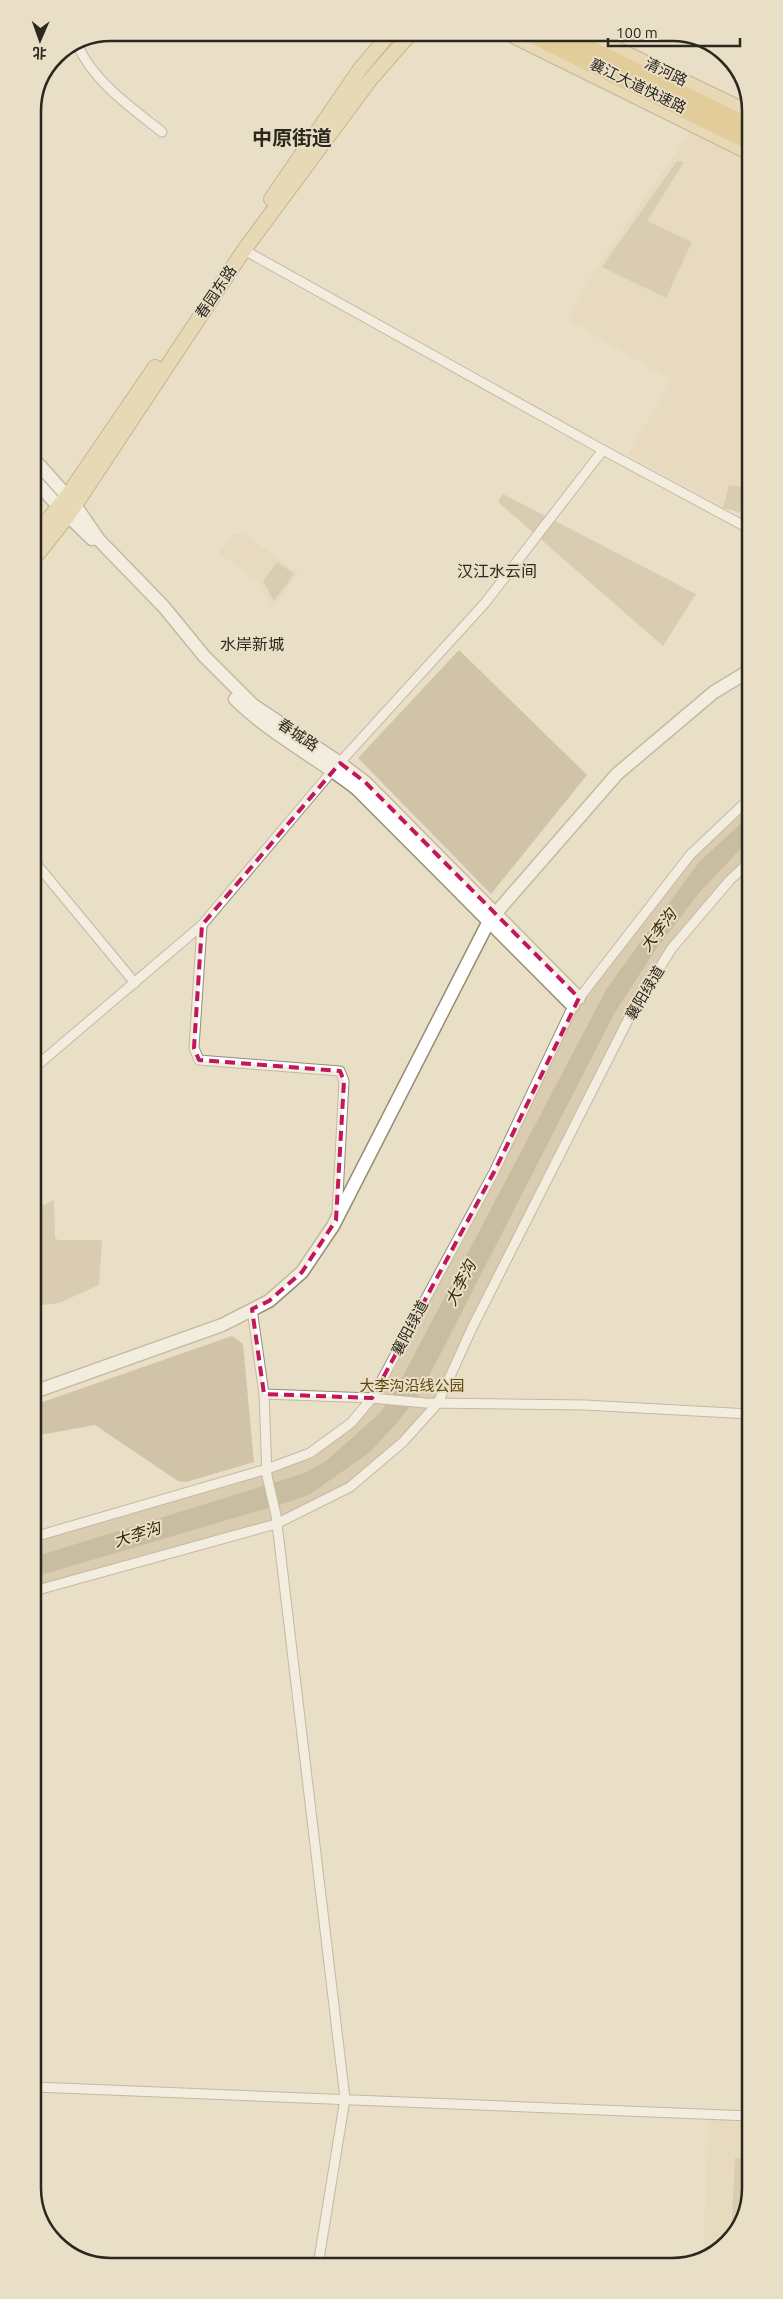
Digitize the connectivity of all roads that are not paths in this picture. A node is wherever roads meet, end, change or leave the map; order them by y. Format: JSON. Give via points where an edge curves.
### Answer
{"nodes":[{"id":1,"x":383,"y":41,"type":"edge"},
{"id":2,"x":404,"y":41,"type":"edge"},
{"id":3,"x":523,"y":41,"type":"edge"},
{"id":4,"x":544,"y":41,"type":"edge"},
{"id":5,"x":574,"y":41,"type":"edge"},
{"id":6,"x":601,"y":41,"type":"edge"},
{"id":7,"x":79,"y":49,"type":"edge"},
{"id":8,"x":742,"y":109,"type":"edge"},
{"id":9,"x":742,"y":123,"type":"edge"},
{"id":10,"x":162,"y":132,"type":"dead end"},
{"id":11,"x":742,"y":138,"type":"edge"},
{"id":12,"x":742,"y":149,"type":"edge"},
{"id":13,"x":244,"y":250,"type":"junction"},
{"id":14,"x":603,"y":450,"type":"junction"},
{"id":15,"x":41,"y":469,"type":"edge"},
{"id":16,"x":41,"y":485,"type":"edge"},
{"id":17,"x":67,"y":506,"type":"junction"},
{"id":18,"x":742,"y":525,"type":"edge"},
{"id":19,"x":41,"y":530,"type":"edge"},
{"id":20,"x":41,"y":547,"type":"edge"},
{"id":21,"x":742,"y":675,"type":"edge"},
{"id":22,"x":337,"y":766,"type":"junction"},
{"id":23,"x":742,"y":806,"type":"edge"},
{"id":24,"x":41,"y":869,"type":"edge"},
{"id":25,"x":742,"y":869,"type":"edge"},
{"id":26,"x":493,"y":918,"type":"junction"},
{"id":27,"x":202,"y":924,"type":"junction"},
{"id":28,"x":135,"y":983,"type":"junction"},
{"id":29,"x":576,"y":1002,"type":"junction"},
{"id":30,"x":41,"y":1062,"type":"edge"},
{"id":31,"x":336,"y":1220,"type":"junction"},
{"id":32,"x":252,"y":1309,"type":"junction"},
{"id":33,"x":41,"y":1390,"type":"edge"},
{"id":34,"x":264,"y":1394,"type":"junction"},
{"id":35,"x":372,"y":1398,"type":"junction"},
{"id":36,"x":438,"y":1403,"type":"junction"},
{"id":37,"x":742,"y":1414,"type":"edge"},
{"id":38,"x":267,"y":1472,"type":"junction"},
{"id":39,"x":276,"y":1524,"type":"junction"},
{"id":40,"x":41,"y":1535,"type":"edge"},
{"id":41,"x":41,"y":1589,"type":"edge"},
{"id":42,"x":41,"y":2087,"type":"edge"},
{"id":43,"x":345,"y":2100,"type":"junction"},
{"id":44,"x":742,"y":2116,"type":"edge"},
{"id":45,"x":319,"y":2258,"type":"edge"}],
"edges":[{"from":1,"to":17,"type":"main road","name":"春园东路","via":[[360,69]]},
{"from":2,"to":13,"type":"main road","name":"春园东路","via":[[370,80]]},
{"from":3,"to":12,"type":"main road"},
{"from":4,"to":11,"type":"highway","name":"襄江大道快速路"},
{"from":5,"to":9,"type":"highway","name":"襄江大道快速路"},
{"from":6,"to":8,"type":"main road","name":"清河路"},
{"from":7,"to":10,"type":"street","via":[[85,63],[125,103]]},
{"from":13,"to":14,"type":"street"},
{"from":13,"to":17,"type":"main road","name":"春园东路"},
{"from":14,"to":18,"type":"street"},
{"from":14,"to":22,"type":"street","via":[[485,603]]},
{"from":15,"to":17,"type":"street","name":"春城路"},
{"from":16,"to":17,"type":"street","name":"春城路"},
{"from":17,"to":19,"type":"main road","name":"春园东路"},
{"from":17,"to":20,"type":"main road","name":"春园东路"},
{"from":17,"to":22,"type":"street","name":"春城路","via":[[95,543],[248,712]]},
{"from":21,"to":26,"type":"street","via":[[714,692],[617,774]]},
{"from":22,"to":26,"type":"street","name":"春城路","via":[[357,789]]},
{"from":22,"to":27,"type":"street"},
{"from":23,"to":29,"type":"street","name":"襄阳绿道","via":[[690,855]]},
{"from":24,"to":28,"type":"street"},
{"from":25,"to":36,"type":"street","name":"襄阳绿道","via":[[672,948],[632,1012],[472,1328]]},
{"from":26,"to":29,"type":"street","name":"春城路"},
{"from":26,"to":31,"type":"street"},
{"from":27,"to":28,"type":"street"},
{"from":27,"to":31,"type":"street","via":[[194,1048],[199,1060],[340,1071],[344,1081]]},
{"from":28,"to":30,"type":"street"},
{"from":29,"to":35,"type":"street","name":"襄阳绿道","via":[[494,1172]]},
{"from":31,"to":32,"type":"street","via":[[302,1272],[269,1301]]},
{"from":32,"to":33,"type":"street","via":[[222,1325]]},
{"from":32,"to":34,"type":"street"},
{"from":34,"to":35,"type":"street"},
{"from":34,"to":38,"type":"street"},
{"from":35,"to":36,"type":"street"},
{"from":35,"to":38,"type":"street","name":"襄阳绿道","via":[[351,1423],[310,1453]]},
{"from":36,"to":37,"type":"street","via":[[585,1405]]},
{"from":36,"to":39,"type":"street","name":"襄阳绿道","via":[[403,1442],[350,1487]]},
{"from":38,"to":39,"type":"street"},
{"from":38,"to":40,"type":"street","name":"襄阳绿道"},
{"from":39,"to":41,"type":"street","name":"襄阳绿道"},
{"from":39,"to":43,"type":"street"},
{"from":42,"to":43,"type":"street"},
{"from":43,"to":44,"type":"street"},
{"from":43,"to":45,"type":"street"}]}
